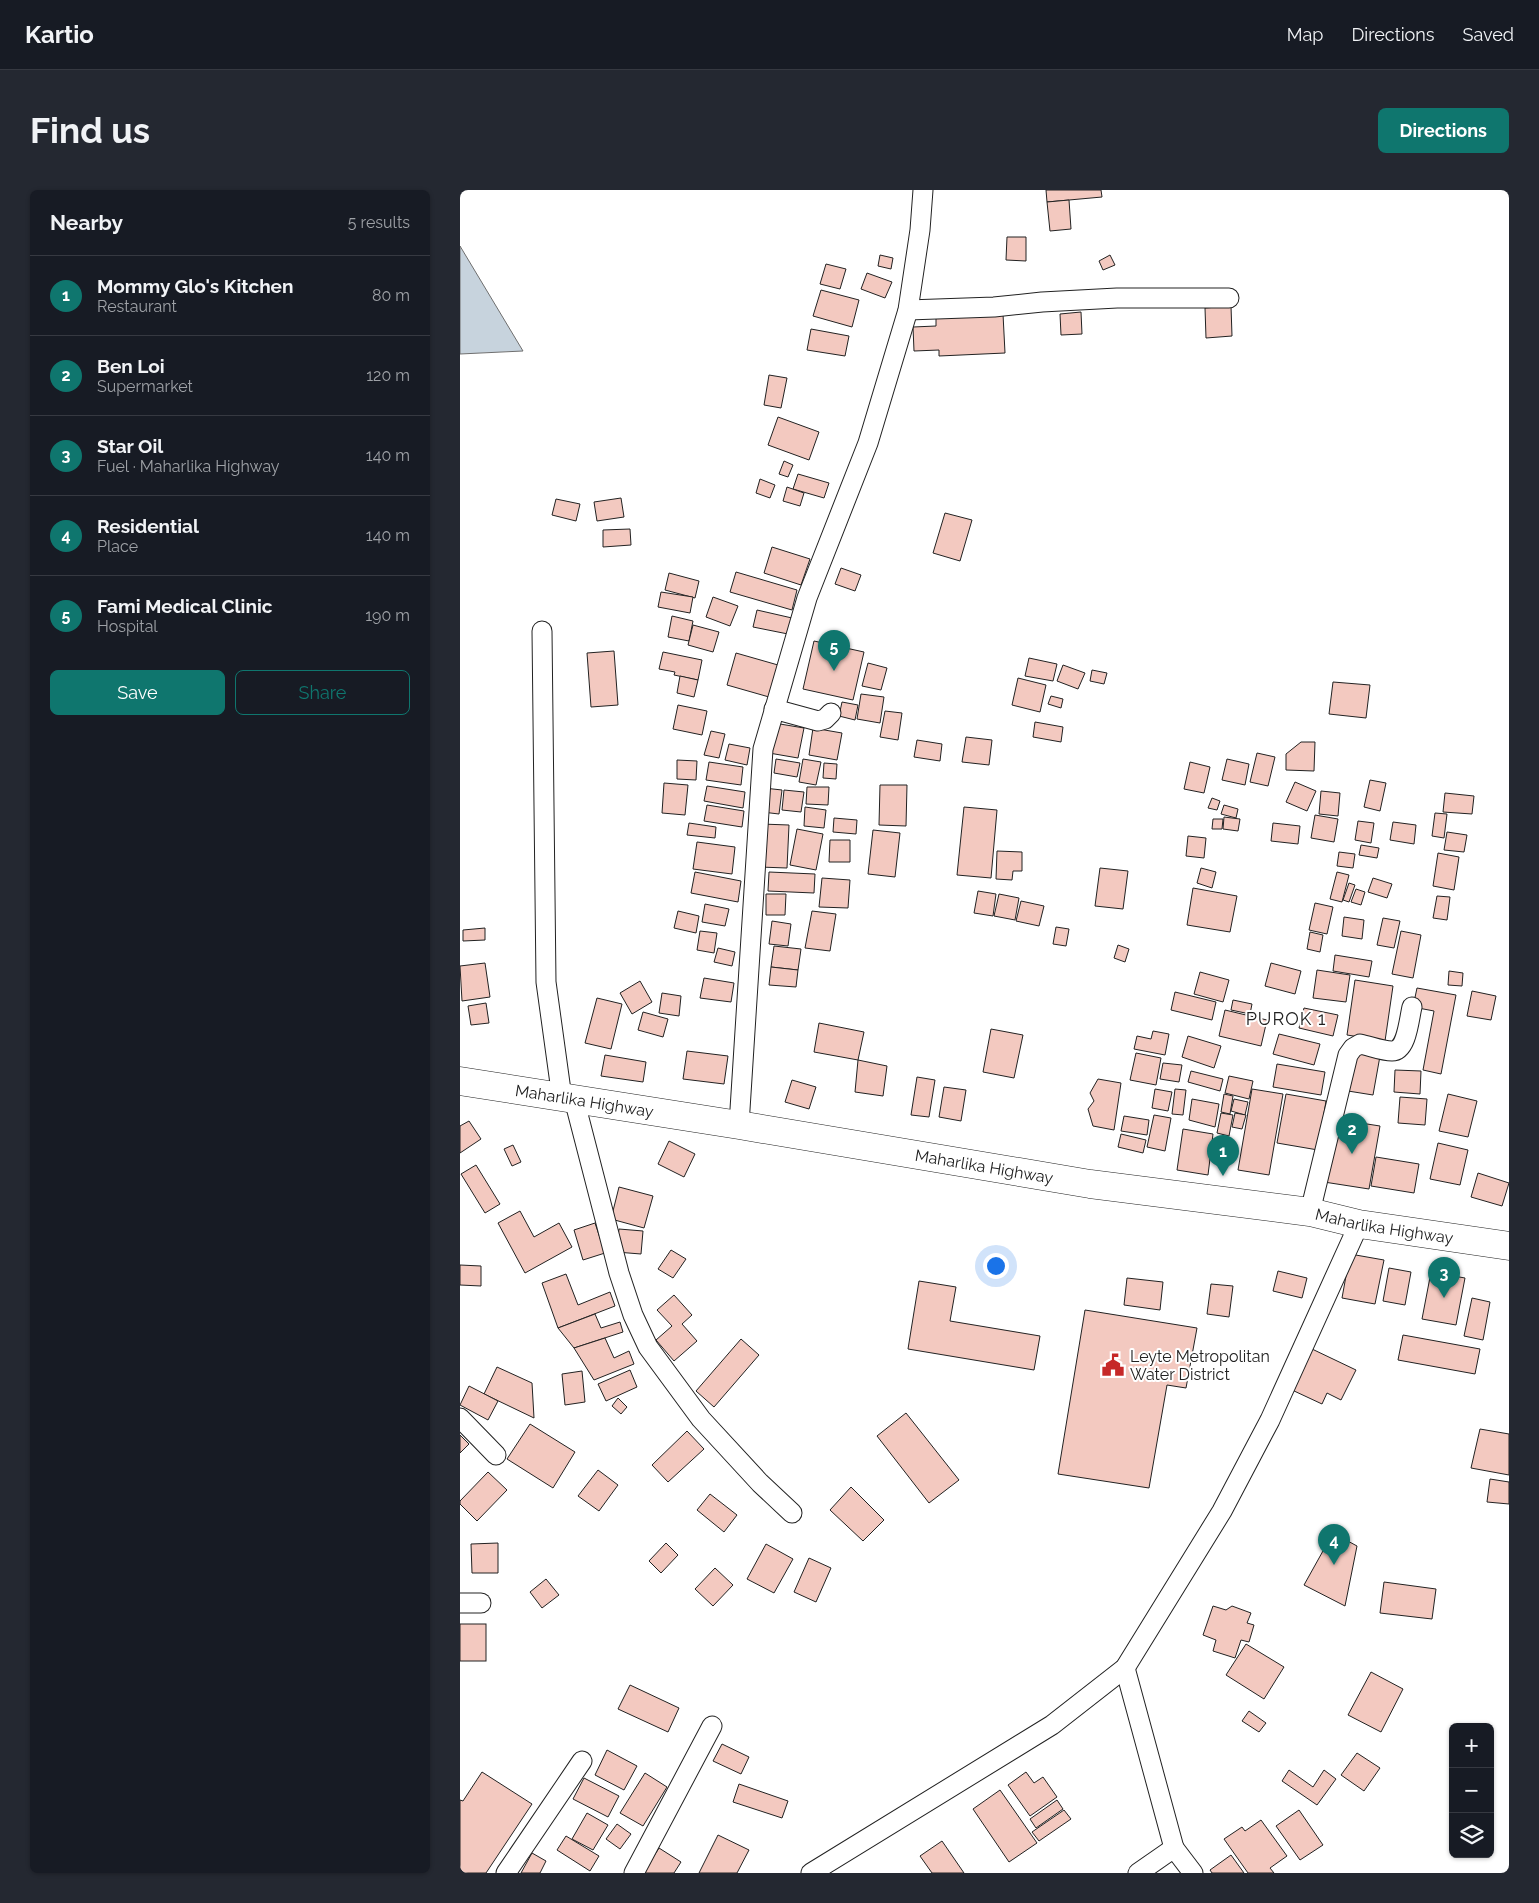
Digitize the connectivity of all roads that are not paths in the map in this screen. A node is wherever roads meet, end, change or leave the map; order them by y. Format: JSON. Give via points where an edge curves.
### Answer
{"nodes":[{"id":1,"x":923,"y":190,"type":"edge"},
{"id":2,"x":1229,"y":298,"type":"dead end"},
{"id":3,"x":908,"y":310,"type":"junction"},
{"id":4,"x":542,"y":632,"type":"dead end"},
{"id":5,"x":774,"y":709,"type":"junction"},
{"id":6,"x":831,"y":713,"type":"dead end"},
{"id":7,"x":1412,"y":1007,"type":"dead end"},
{"id":8,"x":460,"y":1082,"type":"edge"},
{"id":9,"x":568,"y":1098,"type":"junction"},
{"id":10,"x":739,"y":1125,"type":"junction"},
{"id":11,"x":1310,"y":1212,"type":"junction"},
{"id":12,"x":1358,"y":1224,"type":"junction"},
{"id":13,"x":1509,"y":1246,"type":"edge"},
{"id":14,"x":460,"y":1418,"type":"edge"},
{"id":15,"x":496,"y":1455,"type":"dead end"},
{"id":16,"x":792,"y":1513,"type":"dead end"},
{"id":17,"x":460,"y":1603,"type":"edge"},
{"id":18,"x":481,"y":1603,"type":"dead end"},
{"id":19,"x":1125,"y":1668,"type":"junction"},
{"id":20,"x":712,"y":1726,"type":"dead end"},
{"id":21,"x":582,"y":1761,"type":"dead end"},
{"id":22,"x":1174,"y":1848,"type":"junction"},
{"id":23,"x":506,"y":1873,"type":"edge"},
{"id":24,"x":634,"y":1873,"type":"edge"},
{"id":25,"x":811,"y":1873,"type":"edge"},
{"id":26,"x":1138,"y":1873,"type":"edge"},
{"id":27,"x":1193,"y":1873,"type":"edge"}],
"edges":[{"from":1,"to":3,"type":"street"},
{"from":2,"to":3,"type":"street","via":[[1117,298]]},
{"from":3,"to":5,"type":"street","via":[[868,443],[807,598]]},
{"from":4,"to":9,"type":"street","via":[[546,982]]},
{"from":5,"to":6,"type":"street","via":[[818,721]]},
{"from":5,"to":10,"type":"street","via":[[763,749]]},
{"from":7,"to":11,"type":"street","via":[[1404,1042],[1399,1049],[1392,1051],[1360,1044],[1348,1055]]},
{"from":8,"to":9,"type":"main road","name":"Maharlika Highway"},
{"from":9,"to":10,"type":"main road","name":"Maharlika Highway"},
{"from":9,"to":16,"type":"street","via":[[632,1315],[648,1347],[701,1418]]},
{"from":10,"to":11,"type":"main road","name":"Maharlika Highway","via":[[1090,1184]]},
{"from":11,"to":12,"type":"main road","name":"Maharlika Highway"},
{"from":12,"to":13,"type":"main road","name":"Maharlika Highway"},
{"from":12,"to":19,"type":"street","via":[[1270,1420],[1226,1503]]},
{"from":14,"to":15,"type":"street"},
{"from":17,"to":18,"type":"street"},
{"from":19,"to":22,"type":"street"},
{"from":19,"to":25,"type":"street","via":[[1052,1725]]},
{"from":20,"to":24,"type":"street"},
{"from":21,"to":23,"type":"street"},
{"from":22,"to":26,"type":"street"},
{"from":22,"to":27,"type":"street"}]}
